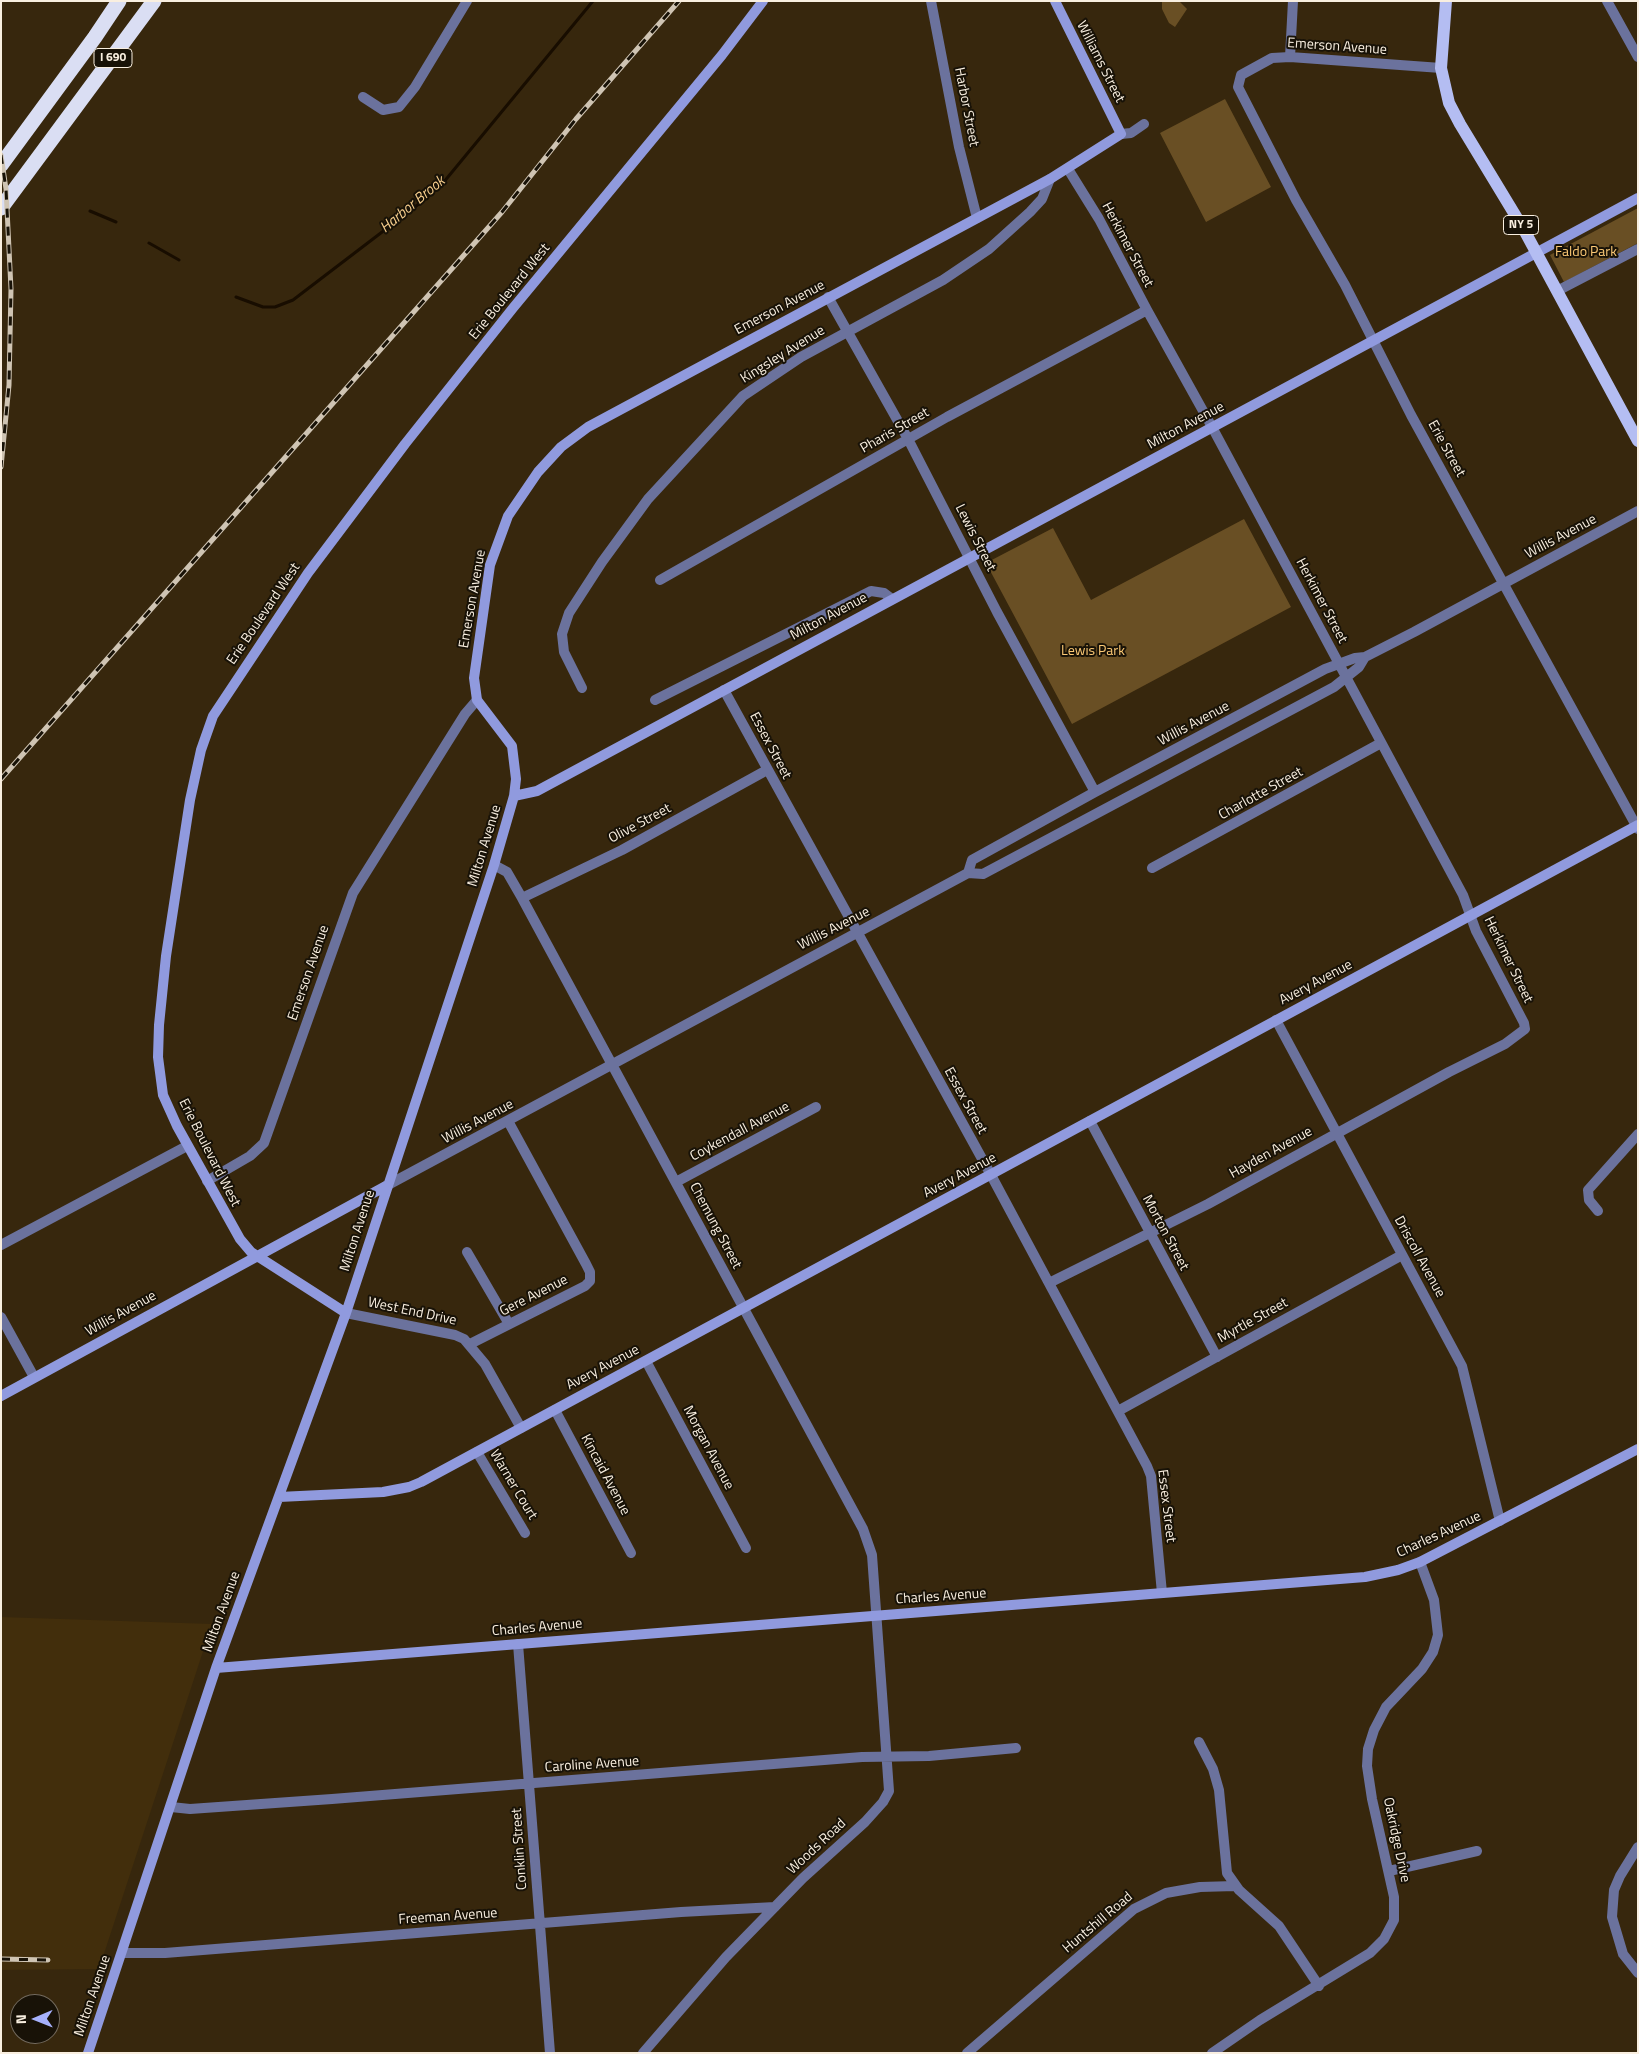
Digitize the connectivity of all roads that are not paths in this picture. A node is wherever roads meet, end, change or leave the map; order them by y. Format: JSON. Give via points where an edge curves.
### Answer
{"nodes":[{"id":1,"x":119,"y":1,"type":"edge"},
{"id":2,"x":154,"y":1,"type":"edge"},
{"id":3,"x":467,"y":1,"type":"edge"},
{"id":4,"x":763,"y":1,"type":"edge"},
{"id":5,"x":931,"y":1,"type":"edge"},
{"id":6,"x":1055,"y":1,"type":"edge"},
{"id":7,"x":1293,"y":1,"type":"edge"},
{"id":8,"x":1446,"y":1,"type":"edge"},
{"id":9,"x":1607,"y":1,"type":"edge"},
{"id":10,"x":1290,"y":57,"type":"junction"},
{"id":11,"x":1638,"y":57,"type":"edge"},
{"id":12,"x":1442,"y":68,"type":"junction"},
{"id":13,"x":1238,"y":79,"type":"joint"},
{"id":14,"x":363,"y":97,"type":"dead end"},
{"id":15,"x":1144,"y":124,"type":"dead end"},
{"id":16,"x":1121,"y":134,"type":"junction"},
{"id":17,"x":1,"y":165,"type":"edge"},
{"id":18,"x":1068,"y":169,"type":"junction"},
{"id":19,"x":1050,"y":179,"type":"junction"},
{"id":20,"x":1638,"y":198,"type":"edge"},
{"id":21,"x":1,"y":208,"type":"edge"},
{"id":22,"x":977,"y":218,"type":"junction"},
{"id":23,"x":1638,"y":249,"type":"edge"},
{"id":24,"x":1536,"y":253,"type":"junction"},
{"id":25,"x":1557,"y":291,"type":"junction"},
{"id":26,"x":828,"y":298,"type":"junction"},
{"id":27,"x":1146,"y":310,"type":"junction"},
{"id":28,"x":848,"y":332,"type":"junction"},
{"id":29,"x":1372,"y":341,"type":"junction"},
{"id":30,"x":1212,"y":427,"type":"junction"},
{"id":31,"x":908,"y":439,"type":"junction"},
{"id":32,"x":1638,"y":441,"type":"edge"},
{"id":33,"x":1638,"y":511,"type":"edge"},
{"id":34,"x":969,"y":558,"type":"junction"},
{"id":35,"x":660,"y":580,"type":"dead end"},
{"id":36,"x":1504,"y":584,"type":"junction"},
{"id":37,"x":892,"y":599,"type":"junction"},
{"id":38,"x":1365,"y":657,"type":"junction"},
{"id":39,"x":1339,"y":663,"type":"junction"},
{"id":40,"x":1347,"y":679,"type":"junction"},
{"id":41,"x":582,"y":688,"type":"dead end"},
{"id":42,"x":724,"y":690,"type":"junction"},
{"id":43,"x":477,"y":700,"type":"junction"},
{"id":44,"x":655,"y":700,"type":"dead end"},
{"id":45,"x":1381,"y":743,"type":"junction"},
{"id":46,"x":767,"y":770,"type":"junction"},
{"id":47,"x":1095,"y":792,"type":"junction"},
{"id":48,"x":514,"y":796,"type":"junction"},
{"id":49,"x":1637,"y":827,"type":"edge"},
{"id":50,"x":494,"y":865,"type":"junction"},
{"id":51,"x":1152,"y":868,"type":"dead end"},
{"id":52,"x":968,"y":873,"type":"junction"},
{"id":53,"x":522,"y":898,"type":"junction"},
{"id":54,"x":1471,"y":915,"type":"junction"},
{"id":55,"x":856,"y":934,"type":"junction"},
{"id":56,"x":1276,"y":1020,"type":"junction"},
{"id":57,"x":1504,"y":1044,"type":"joint"},
{"id":58,"x":612,"y":1065,"type":"junction"},
{"id":59,"x":816,"y":1107,"type":"dead end"},
{"id":60,"x":508,"y":1121,"type":"junction"},
{"id":61,"x":1090,"y":1121,"type":"junction"},
{"id":62,"x":1336,"y":1134,"type":"junction"},
{"id":63,"x":1638,"y":1134,"type":"edge"},
{"id":64,"x":187,"y":1146,"type":"junction"},
{"id":65,"x":991,"y":1175,"type":"junction"},
{"id":66,"x":207,"y":1181,"type":"junction"},
{"id":67,"x":676,"y":1182,"type":"junction"},
{"id":68,"x":386,"y":1186,"type":"junction"},
{"id":69,"x":1598,"y":1211,"type":"dead end"},
{"id":70,"x":1149,"y":1234,"type":"junction"},
{"id":71,"x":1,"y":1245,"type":"edge"},
{"id":72,"x":468,"y":1252,"type":"dead end"},
{"id":73,"x":1402,"y":1255,"type":"junction"},
{"id":74,"x":256,"y":1256,"type":"junction"},
{"id":75,"x":1050,"y":1283,"type":"junction"},
{"id":76,"x":743,"y":1308,"type":"junction"},
{"id":77,"x":346,"y":1313,"type":"junction"},
{"id":78,"x":1,"y":1317,"type":"edge"},
{"id":79,"x":509,"y":1324,"type":"junction"},
{"id":80,"x":470,"y":1344,"type":"junction"},
{"id":81,"x":1217,"y":1358,"type":"junction"},
{"id":82,"x":646,"y":1360,"type":"junction"},
{"id":83,"x":34,"y":1377,"type":"junction"},
{"id":84,"x":1,"y":1396,"type":"edge"},
{"id":85,"x":555,"y":1410,"type":"junction"},
{"id":86,"x":1118,"y":1411,"type":"junction"},
{"id":87,"x":521,"y":1428,"type":"junction"},
{"id":88,"x":1638,"y":1449,"type":"edge"},
{"id":89,"x":477,"y":1452,"type":"junction"},
{"id":90,"x":279,"y":1497,"type":"junction"},
{"id":91,"x":1500,"y":1521,"type":"junction"},
{"id":92,"x":525,"y":1532,"type":"dead end"},
{"id":93,"x":746,"y":1548,"type":"dead end"},
{"id":94,"x":632,"y":1553,"type":"dead end"},
{"id":95,"x":1420,"y":1562,"type":"junction"},
{"id":96,"x":1162,"y":1593,"type":"junction"},
{"id":97,"x":876,"y":1615,"type":"junction"},
{"id":98,"x":518,"y":1644,"type":"junction"},
{"id":99,"x":216,"y":1668,"type":"junction"},
{"id":100,"x":1199,"y":1742,"type":"dead end"},
{"id":101,"x":1016,"y":1748,"type":"dead end"},
{"id":102,"x":888,"y":1758,"type":"junction"},
{"id":103,"x":529,"y":1783,"type":"junction"},
{"id":104,"x":171,"y":1807,"type":"junction"},
{"id":105,"x":1638,"y":1847,"type":"edge"},
{"id":106,"x":1478,"y":1851,"type":"dead end"},
{"id":107,"x":1389,"y":1871,"type":"junction"},
{"id":108,"x":1235,"y":1886,"type":"junction"},
{"id":109,"x":775,"y":1906,"type":"junction"},
{"id":110,"x":540,"y":1923,"type":"junction"},
{"id":111,"x":122,"y":1953,"type":"junction"},
{"id":112,"x":1638,"y":1973,"type":"edge"},
{"id":113,"x":1319,"y":1986,"type":"junction"},
{"id":114,"x":88,"y":2053,"type":"edge"},
{"id":115,"x":550,"y":2053,"type":"edge"},
{"id":116,"x":643,"y":2053,"type":"edge"},
{"id":117,"x":967,"y":2053,"type":"edge"},
{"id":118,"x":1212,"y":2053,"type":"edge"}],
"edges":[{"from":1,"to":17,"type":"highway","number":"I 690"},
{"from":2,"to":21,"type":"highway","number":"I 690"},
{"from":3,"to":14,"type":"street","via":[[415,87],[399,107],[382,110]]},
{"from":4,"to":64,"type":"street","name":"Erie Boulevard West","via":[[405,444],[308,573],[213,716],[201,750],[190,800],[159,1025],[158,1056],[163,1095]]},
{"from":5,"to":22,"type":"street","name":"Harbor Street","via":[[959,147]]},
{"from":6,"to":16,"type":"street","name":"Williams Street"},
{"from":7,"to":10,"type":"street"},
{"from":8,"to":12,"type":"main road","number":"NY 5"},
{"from":9,"to":11,"type":"street"},
{"from":10,"to":12,"type":"street","name":"Emerson Avenue"},
{"from":10,"to":13,"type":"street","name":"Emerson Avenue","via":[[1272,58],[1249,68]]},
{"from":12,"to":24,"type":"main road","number":"NY 5","via":[[1450,103],[1460,124]]},
{"from":13,"to":29,"type":"street","name":"Erie Street","via":[[1240,93]]},
{"from":15,"to":16,"type":"street","name":"Emerson Avenue","via":[[1131,133]]},
{"from":16,"to":18,"type":"street","name":"Emerson Avenue"},
{"from":18,"to":19,"type":"street","name":"Emerson Avenue"},
{"from":18,"to":27,"type":"street","name":"Herkimer Street","via":[[1099,219]]},
{"from":19,"to":22,"type":"street","name":"Emerson Avenue"},
{"from":19,"to":28,"type":"street","name":"Kingsley Avenue","via":[[1042,199],[988,249],[943,280]]},
{"from":20,"to":24,"type":"street","name":"Milton Avenue"},
{"from":22,"to":26,"type":"street","name":"Emerson Avenue"},
{"from":23,"to":25,"type":"street"},
{"from":24,"to":25,"type":"main road","number":"NY 5"},
{"from":24,"to":29,"type":"street","name":"Milton Avenue"},
{"from":25,"to":32,"type":"main road","number":"NY 5"},
{"from":26,"to":28,"type":"street","name":"Lewis Street"},
{"from":26,"to":43,"type":"street","name":"Emerson Avenue","via":[[588,427],[561,447],[538,472],[508,516],[490,565],[474,678]]},
{"from":27,"to":30,"type":"street","name":"Herkimer Street"},
{"from":27,"to":31,"type":"street","name":"Pharis Street"},
{"from":28,"to":31,"type":"street","name":"Lewis Street"},
{"from":28,"to":41,"type":"street","name":"Kingsley Avenue","via":[[801,357],[743,396],[629,524],[566,620],[562,634],[564,652]]},
{"from":29,"to":30,"type":"street","name":"Milton Avenue"},
{"from":29,"to":36,"type":"street","name":"Erie Street"},
{"from":30,"to":34,"type":"street","name":"Milton Avenue"},
{"from":30,"to":39,"type":"street","name":"Herkimer Street"},
{"from":31,"to":34,"type":"street","name":"Lewis Street"},
{"from":31,"to":35,"type":"street","name":"Pharis Street"},
{"from":33,"to":36,"type":"street","name":"Willis Avenue"},
{"from":34,"to":37,"type":"street","name":"Milton Avenue"},
{"from":34,"to":47,"type":"street","name":"Lewis Street"},
{"from":36,"to":38,"type":"street","name":"Willis Avenue"},
{"from":36,"to":49,"type":"street","name":"Erie Street"},
{"from":37,"to":42,"type":"street","name":"Milton Avenue"},
{"from":37,"to":44,"type":"street","via":[[884,593],[870,591]]},
{"from":38,"to":39,"type":"street","name":"Willis Avenue"},
{"from":38,"to":40,"type":"street","name":"Willis Avenue"},
{"from":39,"to":40,"type":"street","name":"Herkimer Street"},
{"from":39,"to":47,"type":"street","name":"Willis Avenue"},
{"from":40,"to":45,"type":"street","name":"Herkimer Street"},
{"from":40,"to":52,"type":"street","name":"Willis Avenue","via":[[983,874]]},
{"from":42,"to":46,"type":"street","name":"Essex Street"},
{"from":42,"to":48,"type":"street","name":"Milton Avenue","via":[[537,791]]},
{"from":43,"to":48,"type":"street","via":[[512,746],[516,778]]},
{"from":43,"to":66,"type":"street","name":"Emerson Avenue","via":[[465,714],[353,893],[264,1143],[250,1156]]},
{"from":45,"to":51,"type":"street","name":"Charlotte Street"},
{"from":45,"to":54,"type":"street","name":"Herkimer Street"},
{"from":46,"to":53,"type":"street","name":"Olive Street","via":[[622,850]]},
{"from":46,"to":55,"type":"street","name":"Essex Street"},
{"from":47,"to":52,"type":"street","name":"Willis Avenue","via":[[972,860]]},
{"from":48,"to":50,"type":"street","name":"Milton Avenue"},
{"from":49,"to":54,"type":"street","name":"Avery Avenue"},
{"from":50,"to":53,"type":"street","name":"Chemung Street","via":[[507,872]]},
{"from":50,"to":68,"type":"street","name":"Milton Avenue"},
{"from":52,"to":55,"type":"street","name":"Willis Avenue"},
{"from":53,"to":58,"type":"street","name":"Chemung Street"},
{"from":54,"to":56,"type":"street","name":"Avery Avenue"},
{"from":54,"to":57,"type":"street","name":"Herkimer Street","via":[[1485,951],[1524,1024],[1523,1032]]},
{"from":55,"to":58,"type":"street","name":"Willis Avenue"},
{"from":55,"to":65,"type":"street","name":"Essex Street"},
{"from":56,"to":61,"type":"street","name":"Avery Avenue"},
{"from":56,"to":62,"type":"street","name":"Driscoll Avenue"},
{"from":57,"to":62,"type":"street","name":"Hayden Avenue"},
{"from":58,"to":60,"type":"street","name":"Willis Avenue"},
{"from":58,"to":67,"type":"street","name":"Chemung Street"},
{"from":59,"to":67,"type":"street","name":"Coykendall Avenue"},
{"from":60,"to":68,"type":"street","name":"Willis Avenue"},
{"from":60,"to":79,"type":"street","name":"Gere Avenue","via":[[590,1272],[586,1286]]},
{"from":61,"to":65,"type":"street","name":"Avery Avenue"},
{"from":61,"to":70,"type":"street","name":"Morton Street"},
{"from":62,"to":70,"type":"street","name":"Hayden Avenue"},
{"from":62,"to":73,"type":"street","name":"Driscoll Avenue"},
{"from":63,"to":69,"type":"street","via":[[1588,1190],[1589,1200]]},
{"from":64,"to":66,"type":"street","name":"Erie Boulevard West"},
{"from":64,"to":71,"type":"street"},
{"from":65,"to":75,"type":"street","name":"Essex Street"},
{"from":65,"to":76,"type":"street","name":"Avery Avenue"},
{"from":66,"to":74,"type":"street","name":"Erie Boulevard West","via":[[240,1239]]},
{"from":67,"to":76,"type":"street","name":"Chemung Street"},
{"from":68,"to":74,"type":"street","name":"Willis Avenue"},
{"from":68,"to":77,"type":"street","name":"Milton Avenue"},
{"from":70,"to":75,"type":"street","name":"Hayden Avenue"},
{"from":70,"to":81,"type":"street","name":"Morton Street"},
{"from":72,"to":79,"type":"street"},
{"from":73,"to":81,"type":"street","name":"Myrtle Street"},
{"from":73,"to":91,"type":"street","name":"Driscoll Avenue","via":[[1462,1366]]},
{"from":74,"to":77,"type":"street","name":"Erie Boulevard West"},
{"from":74,"to":83,"type":"street","name":"Willis Avenue"},
{"from":75,"to":86,"type":"street","name":"Essex Street"},
{"from":76,"to":82,"type":"street","name":"Avery Avenue"},
{"from":76,"to":97,"type":"street","name":"Chemung Street","via":[[863,1529],[872,1556]]},
{"from":77,"to":80,"type":"street","name":"West End Drive","via":[[455,1335]]},
{"from":77,"to":90,"type":"street","name":"Milton Avenue"},
{"from":78,"to":83,"type":"street"},
{"from":79,"to":80,"type":"street","name":"Gere Avenue"},
{"from":80,"to":87,"type":"street"},
{"from":81,"to":86,"type":"street","name":"Myrtle Street"},
{"from":82,"to":85,"type":"street","name":"Avery Avenue"},
{"from":82,"to":93,"type":"street","name":"Morgan Avenue"},
{"from":83,"to":84,"type":"street","name":"Willis Avenue"},
{"from":85,"to":87,"type":"street","name":"Avery Avenue"},
{"from":85,"to":94,"type":"street","name":"Kincaid Avenue"},
{"from":86,"to":96,"type":"street","name":"Essex Street","via":[[1151,1476]]},
{"from":87,"to":89,"type":"street","name":"Avery Avenue"},
{"from":88,"to":91,"type":"street","name":"Charles Avenue"},
{"from":89,"to":90,"type":"street","name":"Avery Avenue","via":[[409,1487]]},
{"from":89,"to":92,"type":"street","name":"Warner Court"},
{"from":90,"to":99,"type":"street","name":"Milton Avenue"},
{"from":91,"to":95,"type":"street","name":"Charles Avenue"},
{"from":95,"to":96,"type":"street","name":"Charles Avenue","via":[[1364,1577]]},
{"from":95,"to":107,"type":"street","name":"Oakridge Drive","via":[[1434,1600],[1438,1635],[1433,1652],[1422,1669],[1386,1707],[1368,1749],[1372,1799]]},
{"from":96,"to":97,"type":"street","name":"Charles Avenue"},
{"from":97,"to":98,"type":"street","name":"Charles Avenue"},
{"from":97,"to":102,"type":"street","name":"Woods Road"},
{"from":98,"to":99,"type":"street","name":"Charles Avenue"},
{"from":98,"to":103,"type":"street","name":"Conklin Street"},
{"from":99,"to":104,"type":"street","name":"Milton Avenue"},
{"from":100,"to":108,"type":"street","via":[[1213,1769],[1219,1790],[1226,1872]]},
{"from":101,"to":102,"type":"street","name":"Caroline Avenue"},
{"from":102,"to":103,"type":"street","name":"Caroline Avenue","via":[[862,1757]]},
{"from":102,"to":109,"type":"street","name":"Woods Road","via":[[889,1791],[884,1802]]},
{"from":103,"to":104,"type":"street","name":"Caroline Avenue","via":[[313,1800]]},
{"from":103,"to":110,"type":"street","name":"Conklin Street"},
{"from":104,"to":111,"type":"street","name":"Milton Avenue"},
{"from":105,"to":112,"type":"street","via":[[1614,1890],[1612,1917],[1623,1954]]},
{"from":106,"to":107,"type":"street"},
{"from":107,"to":113,"type":"street","name":"Oakridge Drive","via":[[1395,1908],[1394,1920],[1384,1939],[1370,1953]]},
{"from":108,"to":113,"type":"street","via":[[1279,1926]]},
{"from":108,"to":117,"type":"street","name":"Huntshill Road","via":[[1200,1887],[1166,1893],[1134,1909]]},
{"from":109,"to":110,"type":"street","name":"Freeman Avenue"},
{"from":109,"to":116,"type":"street","name":"Woods Road"},
{"from":110,"to":111,"type":"street","name":"Freeman Avenue","via":[[164,1953]]},
{"from":110,"to":115,"type":"street","name":"Conklin Street"},
{"from":111,"to":114,"type":"street","name":"Milton Avenue"},
{"from":113,"to":118,"type":"street","name":"Oakridge Drive"}]}
